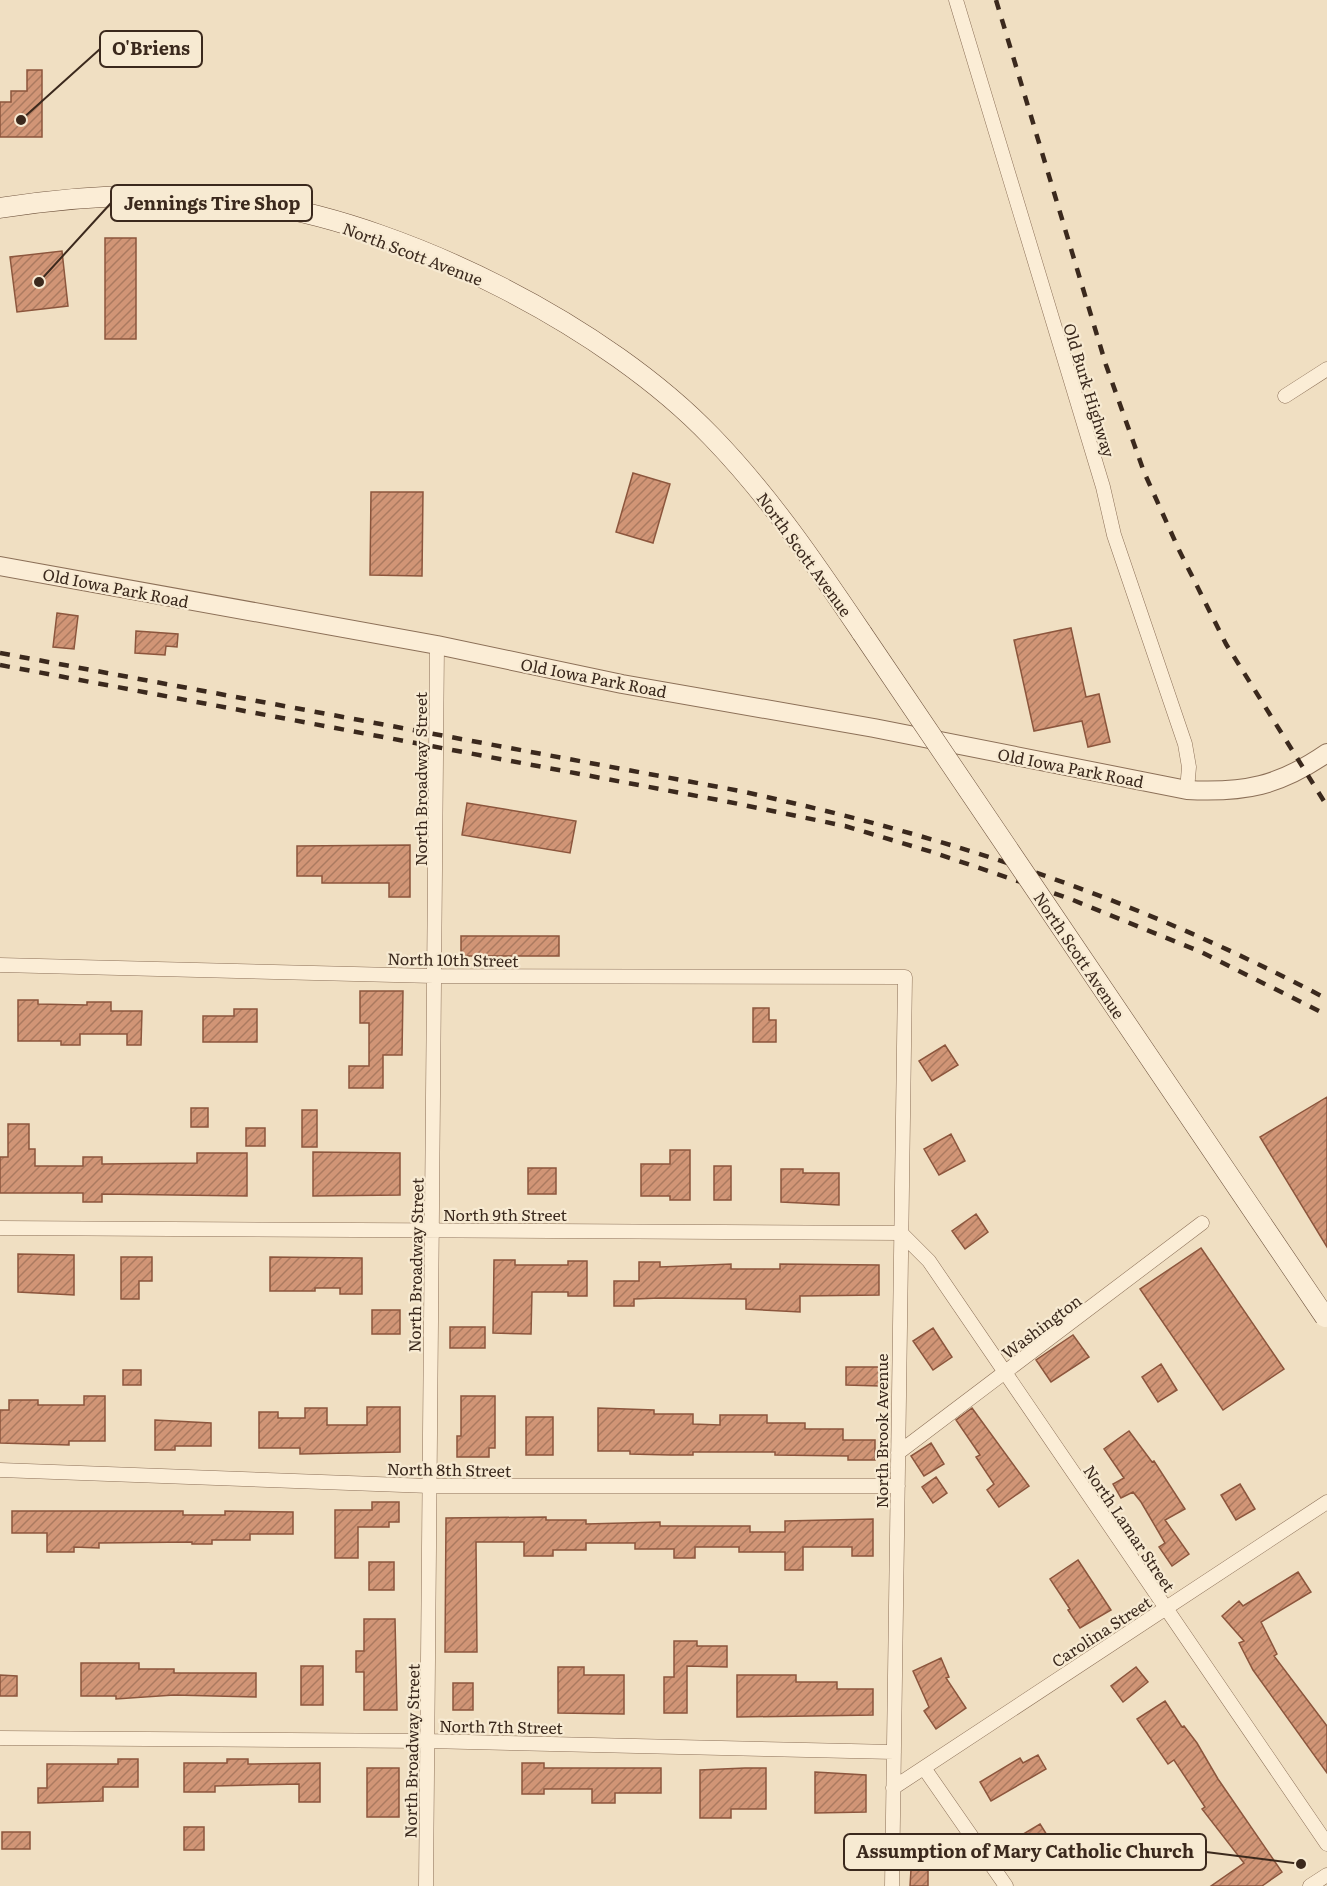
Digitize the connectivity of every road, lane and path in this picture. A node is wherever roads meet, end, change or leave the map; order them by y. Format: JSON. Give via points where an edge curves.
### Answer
{"nodes":[{"id":1,"x":956,"y":0,"type":"edge"},
{"id":2,"x":0,"y":208,"type":"edge"},
{"id":3,"x":1327,"y":369,"type":"edge"},
{"id":4,"x":1285,"y":396,"type":"dead end"},
{"id":5,"x":0,"y":566,"type":"edge"},
{"id":6,"x":437,"y":645,"type":"junction"},
{"id":7,"x":1327,"y":753,"type":"edge"},
{"id":8,"x":1187,"y":790,"type":"junction"},
{"id":9,"x":0,"y":965,"type":"edge"},
{"id":10,"x":434,"y":976,"type":"junction"},
{"id":11,"x":905,"y":977,"type":"joint"},
{"id":12,"x":1202,"y":1223,"type":"dead end"},
{"id":13,"x":0,"y":1228,"type":"edge"},
{"id":14,"x":432,"y":1230,"type":"junction"},
{"id":15,"x":901,"y":1233,"type":"junction"},
{"id":16,"x":1326,"y":1318,"type":"edge"},
{"id":17,"x":1006,"y":1373,"type":"junction"},
{"id":18,"x":898,"y":1453,"type":"junction"},
{"id":19,"x":0,"y":1470,"type":"edge"},
{"id":20,"x":430,"y":1486,"type":"junction"},
{"id":21,"x":898,"y":1486,"type":"junction"},
{"id":22,"x":1327,"y":1502,"type":"edge"},
{"id":23,"x":1165,"y":1609,"type":"junction"},
{"id":24,"x":0,"y":1738,"type":"edge"},
{"id":25,"x":427,"y":1741,"type":"junction"},
{"id":26,"x":894,"y":1752,"type":"junction"},
{"id":27,"x":924,"y":1768,"type":"junction"},
{"id":28,"x":893,"y":1788,"type":"junction"},
{"id":29,"x":1327,"y":1844,"type":"edge"},
{"id":30,"x":1327,"y":1875,"type":"edge"},
{"id":31,"x":426,"y":1886,"type":"edge"},
{"id":32,"x":892,"y":1886,"type":"edge"},
{"id":33,"x":1006,"y":1886,"type":"edge"},
{"id":34,"x":1310,"y":1886,"type":"edge"}],
"edges":[{"from":1,"to":8,"type":"street","name":"Old Burk Highway","via":[[1103,487],[1114,535],[1185,744]]},
{"from":2,"to":16,"type":"main road","name":"North Scott Avenue","bridge":true,"via":[[150,196],[262,204],[298,212],[374,234],[504,289],[605,349],[668,398],[711,436],[764,495],[862,633]]},
{"from":3,"to":4,"type":"street"},
{"from":5,"to":6,"type":"street","name":"Old Iowa Park Road"},
{"from":6,"to":8,"type":"street","name":"Old Iowa Park Road","via":[[622,684],[874,728]]},
{"from":6,"to":10,"type":"street","name":"North Broadway Street"},
{"from":7,"to":8,"type":"street","name":"Old Iowa Park Road","via":[[1285,779],[1264,786],[1230,792]]},
{"from":9,"to":10,"type":"street","name":"North 10th Street"},
{"from":10,"to":11,"type":"street","name":"North 10th Street"},
{"from":10,"to":14,"type":"street","name":"North Broadway Street"},
{"from":11,"to":15,"type":"street","name":"North Brook Avenue"},
{"from":12,"to":17,"type":"street","name":"Washington"},
{"from":13,"to":14,"type":"street","name":"North 9th Street"},
{"from":14,"to":15,"type":"street","name":"North 9th Street"},
{"from":14,"to":20,"type":"street","name":"North Broadway Street"},
{"from":15,"to":17,"type":"street","name":"North Lamar Street","via":[[929,1261]]},
{"from":15,"to":18,"type":"street","name":"North Brook Avenue"},
{"from":17,"to":18,"type":"street","name":"Washington"},
{"from":17,"to":23,"type":"street","name":"North Lamar Street"},
{"from":18,"to":21,"type":"street","name":"North Brook Avenue"},
{"from":19,"to":20,"type":"street","name":"North 8th Street"},
{"from":20,"to":21,"type":"street","name":"North 8th Street"},
{"from":20,"to":25,"type":"street","name":"North Broadway Street"},
{"from":21,"to":26,"type":"street","name":"North Brook Avenue"},
{"from":22,"to":23,"type":"street","name":"Carolina Street"},
{"from":23,"to":27,"type":"street","name":"Carolina Street"},
{"from":23,"to":29,"type":"street","name":"North Lamar Street"},
{"from":24,"to":25,"type":"street","name":"North 7th Street"},
{"from":25,"to":26,"type":"street","name":"North 7th Street"},
{"from":25,"to":31,"type":"street","name":"North Broadway Street"},
{"from":26,"to":28,"type":"street","name":"North Brook Avenue"},
{"from":27,"to":28,"type":"street","name":"Carolina Street"},
{"from":27,"to":33,"type":"street"},
{"from":28,"to":32,"type":"street","name":"North Brook Avenue"},
{"from":30,"to":34,"type":"street"}]}
